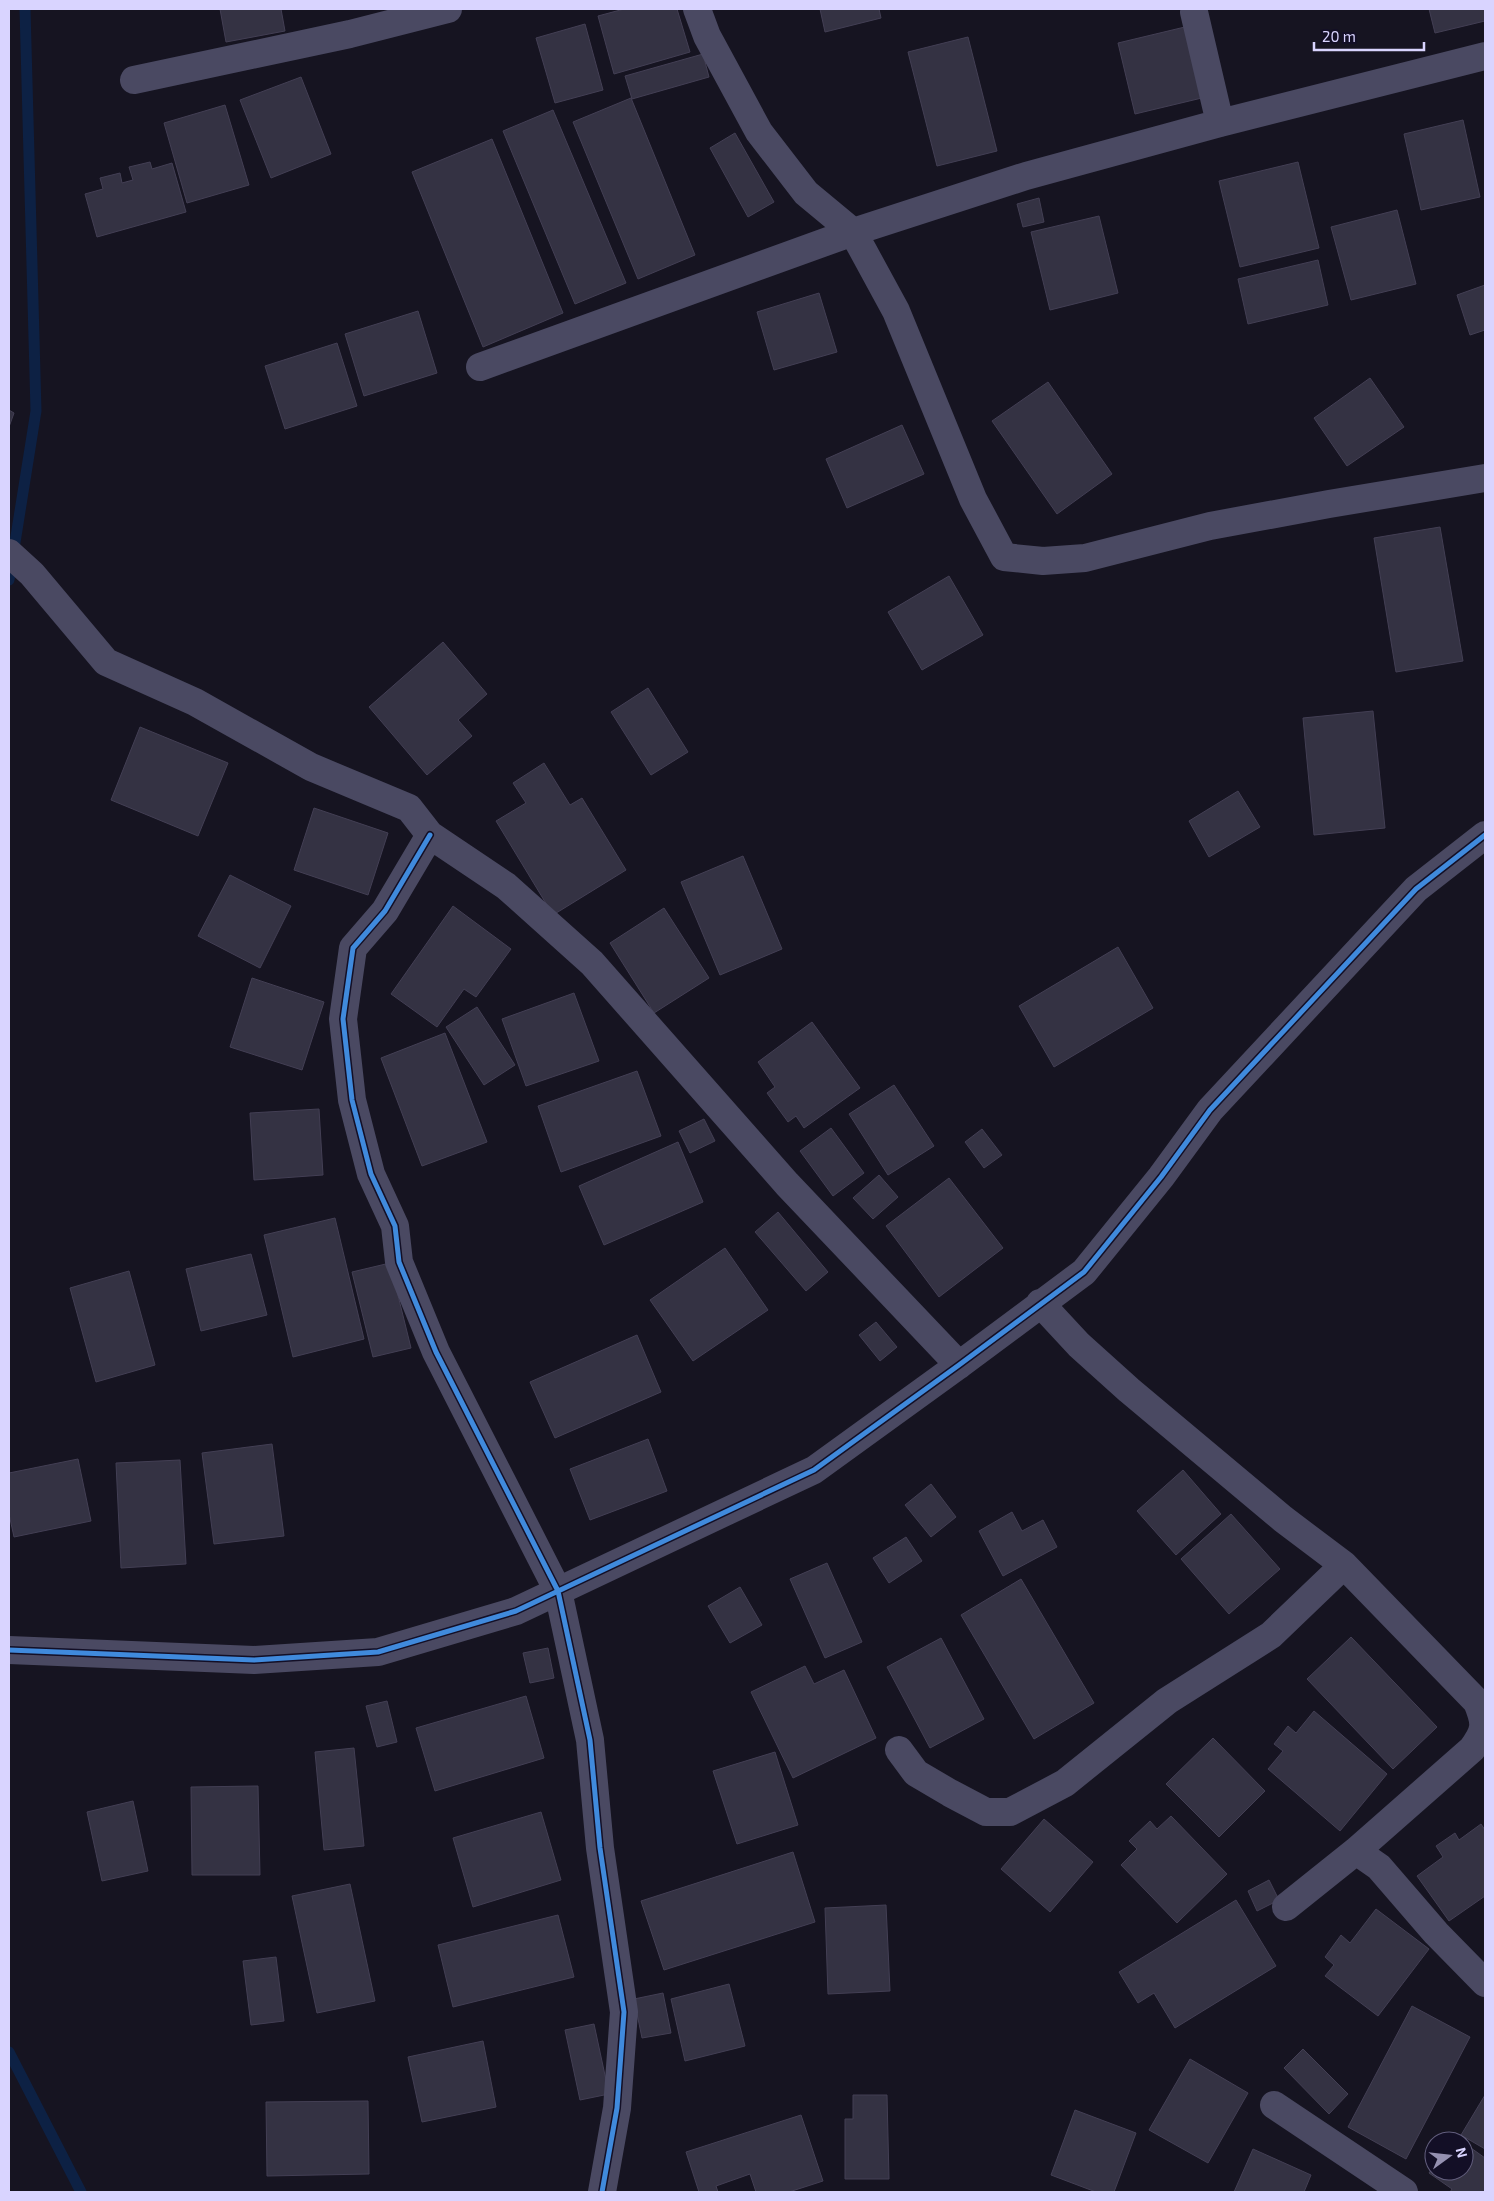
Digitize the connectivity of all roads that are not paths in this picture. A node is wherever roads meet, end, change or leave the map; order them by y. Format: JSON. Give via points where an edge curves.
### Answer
{"nodes":[{"id":1,"x":448,"y":9,"type":"edge"},
{"id":2,"x":697,"y":9,"type":"edge"},
{"id":3,"x":1194,"y":12,"type":"dead end"},
{"id":4,"x":1485,"y":56,"type":"edge"},
{"id":5,"x":134,"y":80,"type":"dead end"},
{"id":6,"x":1220,"y":124,"type":"junction"},
{"id":7,"x":853,"y":232,"type":"junction"},
{"id":8,"x":480,"y":367,"type":"dead end"},
{"id":9,"x":1485,"y":478,"type":"edge"},
{"id":10,"x":9,"y":553,"type":"edge"},
{"id":11,"x":430,"y":835,"type":"junction"},
{"id":12,"x":1485,"y":835,"type":"edge"},
{"id":13,"x":1040,"y":1303,"type":"junction"},
{"id":14,"x":959,"y":1365,"type":"junction"},
{"id":15,"x":1344,"y":1564,"type":"junction"},
{"id":16,"x":558,"y":1591,"type":"junction"},
{"id":17,"x":9,"y":1650,"type":"edge"},
{"id":18,"x":899,"y":1750,"type":"dead end"},
{"id":19,"x":1356,"y":1851,"type":"junction"},
{"id":20,"x":1286,"y":1907,"type":"dead end"},
{"id":21,"x":1485,"y":1983,"type":"edge"},
{"id":22,"x":1274,"y":2105,"type":"dead end"},
{"id":23,"x":602,"y":2192,"type":"edge"},
{"id":24,"x":1404,"y":2192,"type":"edge"}],
"edges":[{"from":1,"to":5,"type":"street","via":[[350,34]]},
{"from":2,"to":7,"type":"street","via":[[706,36],[759,132],[806,193]]},
{"from":3,"to":6,"type":"street"},
{"from":4,"to":6,"type":"street"},
{"from":6,"to":7,"type":"street","via":[[1026,176]]},
{"from":7,"to":8,"type":"street"},
{"from":7,"to":9,"type":"street","via":[[896,311],[973,499],[1004,557],[1043,561],[1085,558],[1210,526]]},
{"from":10,"to":11,"type":"street","via":[[32,574],[106,662],[195,702],[311,767],[409,808]]},
{"from":11,"to":14,"type":"street","via":[[506,886],[592,963],[787,1184]]},
{"from":11,"to":16,"type":"street","via":[[385,911],[353,948],[343,1019],[352,1100],[371,1174],[395,1226],[400,1262],[436,1352]]},
{"from":12,"to":13,"type":"street","via":[[1416,889],[1210,1110],[1084,1272]]},
{"from":13,"to":14,"type":"street"},
{"from":13,"to":15,"type":"street","via":[[1079,1345],[1129,1390],[1283,1519]]},
{"from":14,"to":16,"type":"street","via":[[814,1470]]},
{"from":15,"to":18,"type":"street","via":[[1271,1635],[1167,1701],[1065,1783],[1010,1812],[986,1812],[950,1793],[916,1773]]},
{"from":15,"to":19,"type":"street","via":[[1477,1702],[1485,1720],[1482,1736],[1472,1749]]},
{"from":16,"to":17,"type":"street","via":[[516,1611],[378,1652],[254,1660]]},
{"from":16,"to":23,"type":"street","via":[[590,1740],[600,1848],[624,2012],[617,2108]]},
{"from":19,"to":20,"type":"street"},
{"from":19,"to":21,"type":"street","via":[[1379,1867]]},
{"from":22,"to":24,"type":"street"}]}
